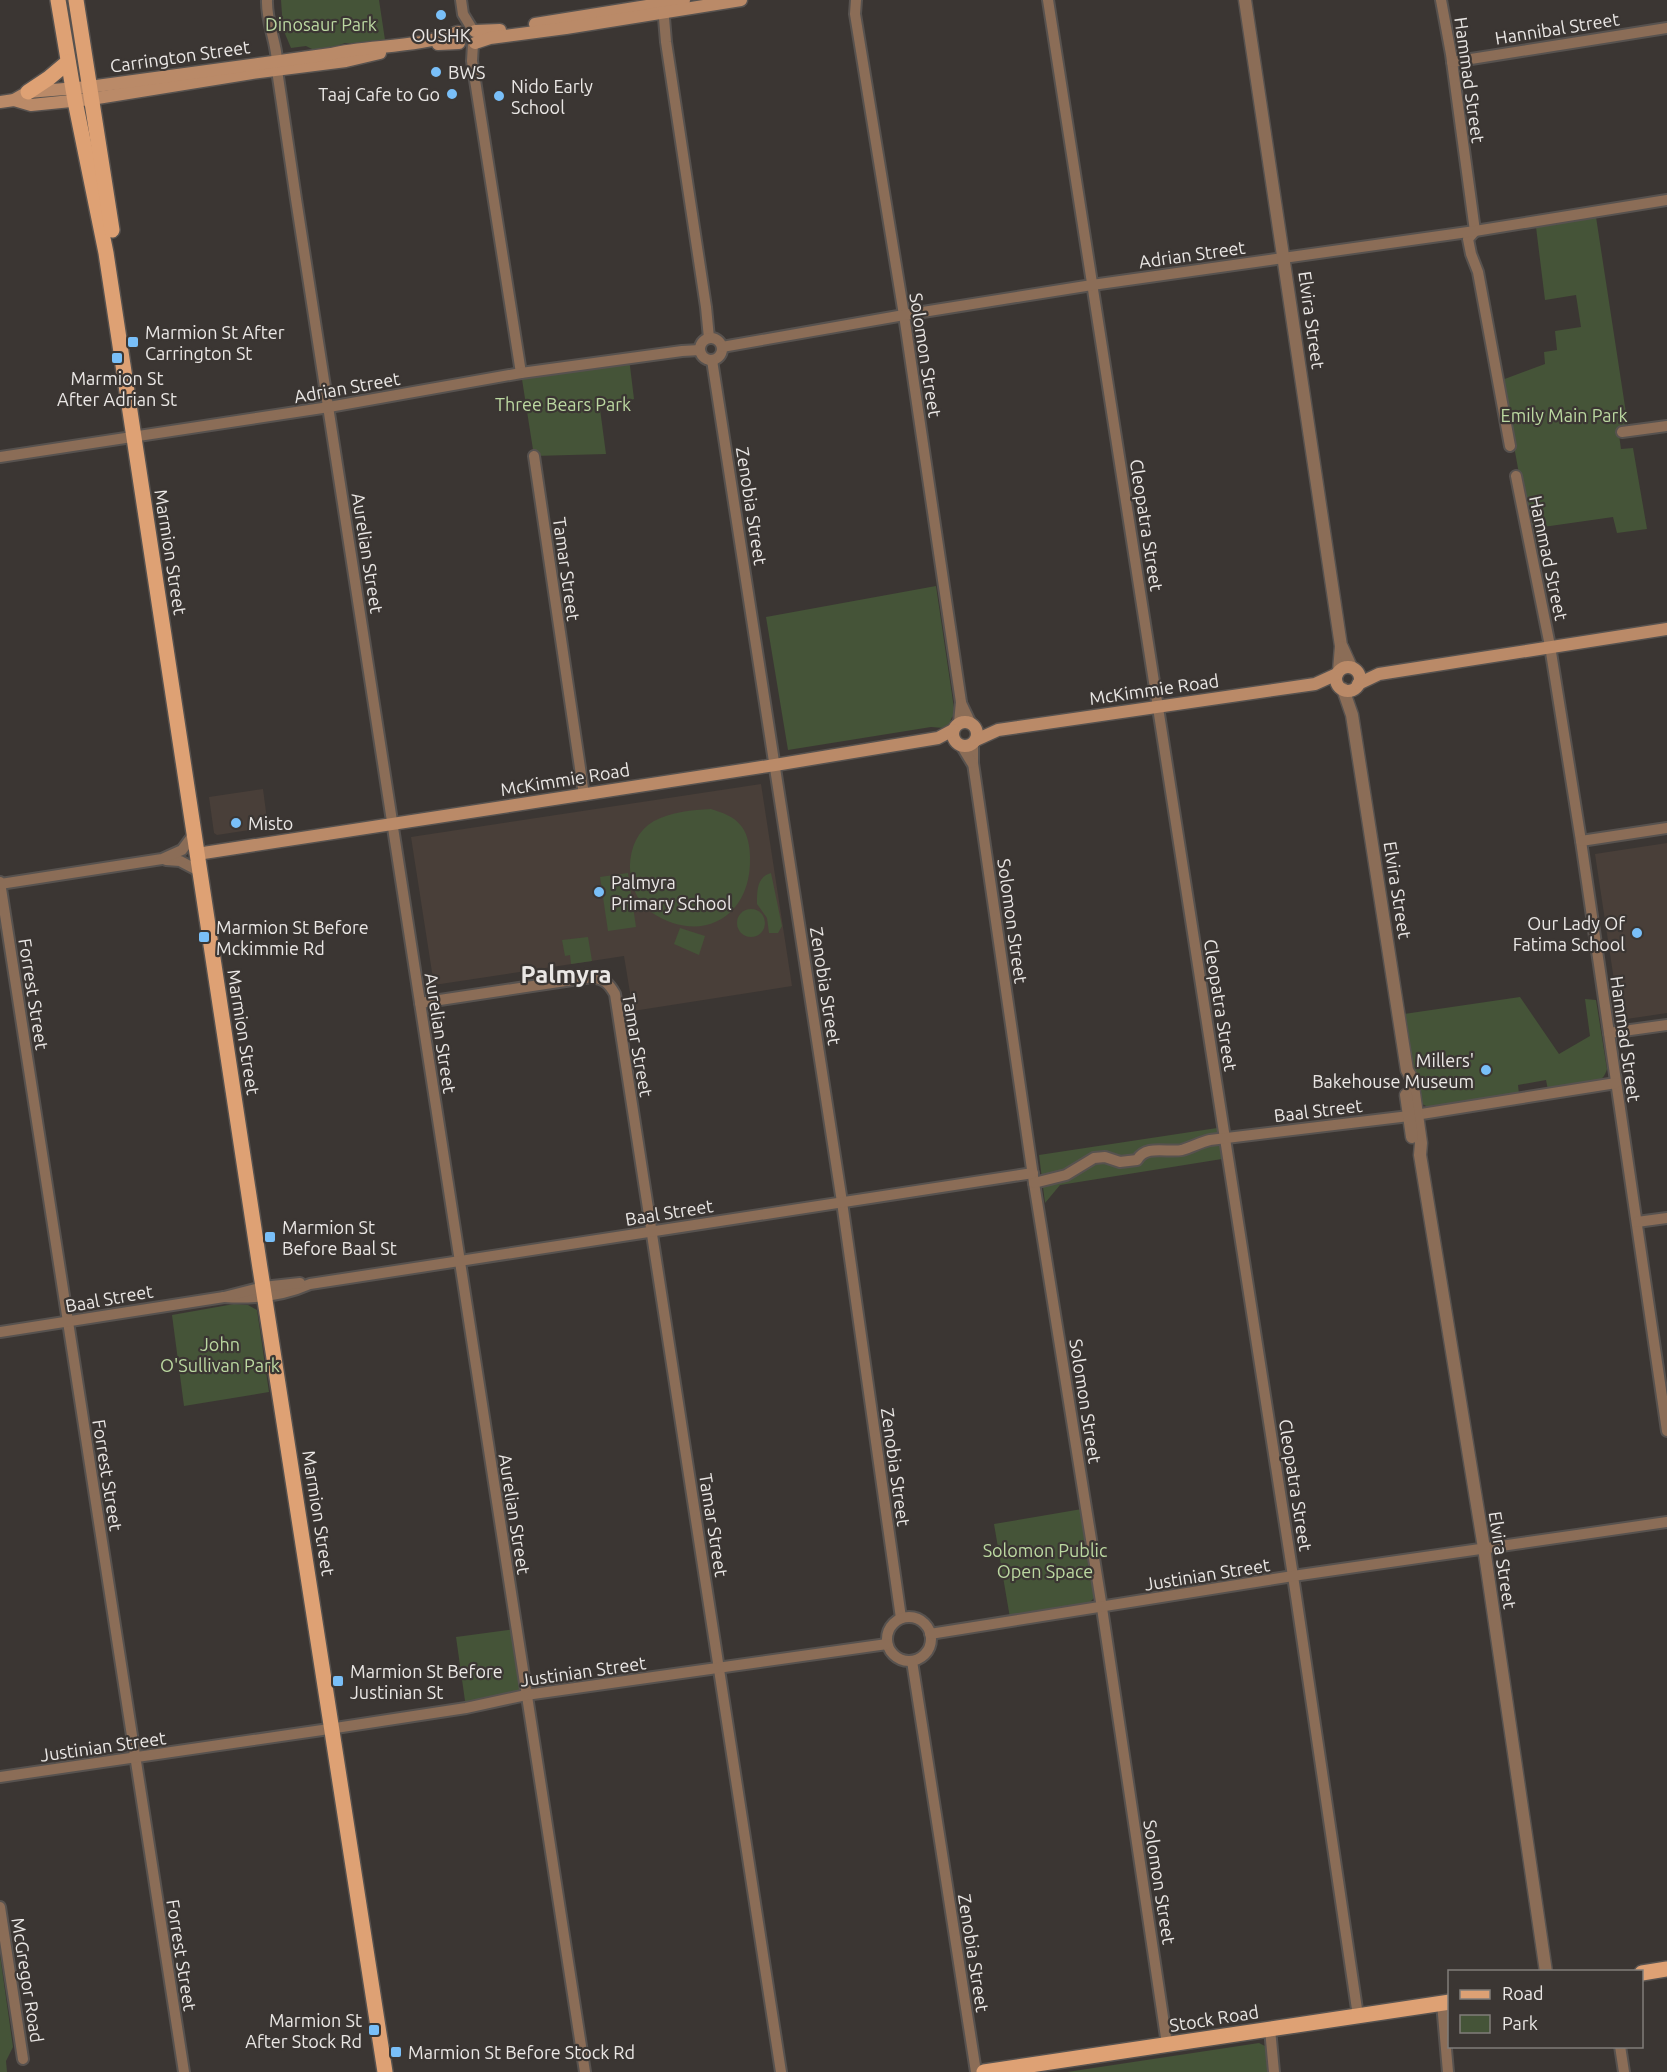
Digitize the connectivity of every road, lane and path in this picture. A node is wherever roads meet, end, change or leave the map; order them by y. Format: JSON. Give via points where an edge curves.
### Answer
{"nodes":[{"id":1,"x":58,"y":0,"type":"edge"},
{"id":2,"x":76,"y":0,"type":"edge"},
{"id":3,"x":267,"y":0,"type":"edge"},
{"id":4,"x":461,"y":0,"type":"edge"},
{"id":5,"x":684,"y":0,"type":"edge"},
{"id":6,"x":741,"y":0,"type":"edge"},
{"id":7,"x":848,"y":0,"type":"edge"},
{"id":8,"x":856,"y":0,"type":"edge"},
{"id":9,"x":1048,"y":0,"type":"edge"},
{"id":10,"x":1245,"y":0,"type":"edge"},
{"id":11,"x":1441,"y":0,"type":"edge"},
{"id":12,"x":660,"y":5,"type":"edge"},
{"id":13,"x":855,"y":14,"type":"junction"},
{"id":14,"x":1667,"y":28,"type":"edge"},
{"id":15,"x":467,"y":37,"type":"junction"},
{"id":16,"x":69,"y":62,"type":"junction"},
{"id":17,"x":1452,"y":62,"type":"junction"},
{"id":18,"x":277,"y":65,"type":"junction"},
{"id":19,"x":28,"y":92,"type":"junction"},
{"id":20,"x":82,"y":94,"type":"junction"},
{"id":21,"x":14,"y":100,"type":"junction"},
{"id":22,"x":0,"y":102,"type":"edge"},
{"id":23,"x":1667,"y":200,"type":"edge"},
{"id":24,"x":1475,"y":231,"type":"junction"},
{"id":25,"x":1285,"y":257,"type":"junction"},
{"id":26,"x":1092,"y":285,"type":"junction"},
{"id":27,"x":904,"y":315,"type":"junction"},
{"id":28,"x":708,"y":338,"type":"junction"},
{"id":29,"x":722,"y":347,"type":"junction"},
{"id":30,"x":700,"y":350,"type":"junction"},
{"id":31,"x":712,"y":360,"type":"junction"},
{"id":32,"x":521,"y":373,"type":"junction"},
{"id":33,"x":329,"y":407,"type":"junction"},
{"id":34,"x":1667,"y":426,"type":"edge"},
{"id":35,"x":1622,"y":432,"type":"dead end"},
{"id":36,"x":138,"y":436,"type":"junction"},
{"id":37,"x":1510,"y":446,"type":"dead end"},
{"id":38,"x":534,"y":456,"type":"dead end"},
{"id":39,"x":0,"y":457,"type":"edge"},
{"id":40,"x":1516,"y":476,"type":"dead end"},
{"id":41,"x":1667,"y":628,"type":"edge"},
{"id":42,"x":1550,"y":646,"type":"junction"},
{"id":43,"x":1346,"y":671,"type":"junction"},
{"id":44,"x":1379,"y":674,"type":"junction"},
{"id":45,"x":1315,"y":684,"type":"junction"},
{"id":46,"x":1349,"y":687,"type":"junction"},
{"id":47,"x":1158,"y":707,"type":"junction"},
{"id":48,"x":966,"y":734,"type":"junction"},
{"id":49,"x":775,"y":765,"type":"junction"},
{"id":50,"x":584,"y":795,"type":"junction"},
{"id":51,"x":393,"y":824,"type":"junction"},
{"id":52,"x":1667,"y":828,"type":"edge"},
{"id":53,"x":194,"y":833,"type":"junction"},
{"id":54,"x":1581,"y":842,"type":"junction"},
{"id":55,"x":202,"y":853,"type":"junction"},
{"id":56,"x":162,"y":859,"type":"junction"},
{"id":57,"x":199,"y":871,"type":"junction"},
{"id":58,"x":0,"y":884,"type":"edge"},
{"id":59,"x":420,"y":1003,"type":"junction"},
{"id":60,"x":1667,"y":1025,"type":"edge"},
{"id":61,"x":1609,"y":1033,"type":"junction"},
{"id":62,"x":1616,"y":1083,"type":"junction"},
{"id":63,"x":1413,"y":1116,"type":"junction"},
{"id":64,"x":1224,"y":1138,"type":"junction"},
{"id":65,"x":1034,"y":1178,"type":"junction"},
{"id":66,"x":842,"y":1202,"type":"junction"},
{"id":67,"x":1667,"y":1218,"type":"edge"},
{"id":68,"x":1637,"y":1222,"type":"junction"},
{"id":69,"x":651,"y":1232,"type":"junction"},
{"id":70,"x":460,"y":1261,"type":"junction"},
{"id":71,"x":269,"y":1291,"type":"junction"},
{"id":72,"x":67,"y":1322,"type":"junction"},
{"id":73,"x":0,"y":1332,"type":"edge"},
{"id":74,"x":1665,"y":1409,"type":"edge"},
{"id":75,"x":1667,"y":1431,"type":"edge"},
{"id":76,"x":1667,"y":1522,"type":"edge"},
{"id":77,"x":1484,"y":1548,"type":"junction"},
{"id":78,"x":1293,"y":1576,"type":"junction"},
{"id":79,"x":1102,"y":1608,"type":"junction"},
{"id":80,"x":901,"y":1618,"type":"junction"},
{"id":81,"x":930,"y":1634,"type":"junction"},
{"id":82,"x":887,"y":1644,"type":"junction"},
{"id":83,"x":912,"y":1661,"type":"junction"},
{"id":84,"x":720,"y":1668,"type":"junction"},
{"id":85,"x":526,"y":1695,"type":"junction"},
{"id":86,"x":336,"y":1728,"type":"junction"},
{"id":87,"x":135,"y":1758,"type":"junction"},
{"id":88,"x":0,"y":1777,"type":"edge"},
{"id":89,"x":0,"y":1907,"type":"edge"},
{"id":90,"x":1667,"y":1969,"type":"edge"},
{"id":91,"x":1546,"y":1970,"type":"edge"},
{"id":92,"x":1643,"y":1973,"type":"edge"},
{"id":93,"x":1446,"y":2002,"type":"edge"},
{"id":94,"x":1358,"y":2016,"type":"junction"},
{"id":95,"x":1270,"y":2029,"type":"junction"},
{"id":96,"x":1167,"y":2044,"type":"junction"},
{"id":97,"x":1620,"y":2048,"type":"edge"},
{"id":98,"x":23,"y":2058,"type":"dead end"},
{"id":99,"x":184,"y":2072,"type":"edge"},
{"id":100,"x":385,"y":2072,"type":"edge"},
{"id":101,"x":393,"y":2072,"type":"edge"},
{"id":102,"x":585,"y":2072,"type":"edge"},
{"id":103,"x":781,"y":2072,"type":"edge"},
{"id":104,"x":976,"y":2072,"type":"edge"},
{"id":105,"x":984,"y":2072,"type":"edge"},
{"id":106,"x":1274,"y":2072,"type":"edge"},
{"id":107,"x":1448,"y":2072,"type":"edge"},
{"id":108,"x":1624,"y":2072,"type":"edge"}],
"edges":[{"from":1,"to":16,"type":"main road","name":"Marmion Street"},
{"from":2,"to":20,"type":"main road","name":"Marmion Street"},
{"from":3,"to":18,"type":"street","name":"Aurelian Street"},
{"from":4,"to":15,"type":"street"},
{"from":5,"to":12,"type":"main road","name":"Carrington Street"},
{"from":6,"to":12,"type":"main road","name":"Carrington Street"},
{"from":7,"to":13,"type":"street","name":"Solomon Street"},
{"from":8,"to":13,"type":"street","name":"Solomon Street"},
{"from":9,"to":26,"type":"street","name":"Cleopatra Street"},
{"from":10,"to":25,"type":"street","name":"Elvira Street"},
{"from":11,"to":17,"type":"street","name":"Hammad Street"},
{"from":12,"to":15,"type":"main road","name":"Carrington Street"},
{"from":12,"to":28,"type":"street"},
{"from":13,"to":27,"type":"street","name":"Solomon Street"},
{"from":14,"to":17,"type":"street","name":"Hannibal Street"},
{"from":15,"to":18,"type":"main road","name":"Carrington Street","via":[[346,60]]},
{"from":15,"to":32,"type":"street"},
{"from":16,"to":19,"type":"main road"},
{"from":16,"to":20,"type":"main road","name":"Marmion Street"},
{"from":17,"to":24,"type":"street","name":"Hammad Street"},
{"from":18,"to":20,"type":"main road","name":"Carrington Street"},
{"from":18,"to":33,"type":"street","name":"Aurelian Street"},
{"from":19,"to":20,"type":"main road","name":"Carrington Street"},
{"from":19,"to":21,"type":"main road","name":"Carrington Street"},
{"from":20,"to":21,"type":"main road","name":"Carrington Street","via":[[30,105]]},
{"from":20,"to":36,"type":"main road","name":"Marmion Street"},
{"from":21,"to":22,"type":"main road","name":"Carrington Street"},
{"from":23,"to":24,"type":"street","name":"Adrian Street"},
{"from":24,"to":25,"type":"street","name":"Adrian Street"},
{"from":24,"to":37,"type":"street","name":"Hammad Street","via":[[1468,239],[1480,283]]},
{"from":25,"to":26,"type":"street","name":"Adrian Street"},
{"from":25,"to":43,"type":"street","name":"Elvira Street"},
{"from":26,"to":27,"type":"street","name":"Adrian Street"},
{"from":26,"to":47,"type":"street","name":"Cleopatra Street"},
{"from":27,"to":29,"type":"street","name":"Adrian Street"},
{"from":27,"to":48,"type":"street","name":"Solomon Street"},
{"from":28,"to":29,"type":"street","via":[[719,341]]},
{"from":28,"to":30,"type":"street"},
{"from":29,"to":31,"type":"street","via":[[719,357]]},
{"from":30,"to":31,"type":"street","via":[[704,358]]},
{"from":30,"to":32,"type":"street","name":"Adrian Street"},
{"from":31,"to":49,"type":"street","name":"Zenobia Street"},
{"from":32,"to":33,"type":"street","name":"Adrian Street"},
{"from":33,"to":36,"type":"street","name":"Adrian Street"},
{"from":33,"to":51,"type":"street","name":"Aurelian Street"},
{"from":34,"to":35,"type":"street"},
{"from":36,"to":39,"type":"street","name":"Adrian Street"},
{"from":36,"to":53,"type":"main road","name":"Marmion Street"},
{"from":36,"to":55,"type":"main road","name":"Marmion Street"},
{"from":38,"to":50,"type":"street","name":"Tamar Street"},
{"from":40,"to":42,"type":"street","name":"Hammad Street"},
{"from":41,"to":42,"type":"main road"},
{"from":42,"to":44,"type":"main road"},
{"from":42,"to":54,"type":"street","name":"Hammad Street"},
{"from":43,"to":44,"type":"main road"},
{"from":43,"to":45,"type":"main road","name":"McKimmie Road"},
{"from":43,"to":46,"type":"main road","via":[[1336,681]]},
{"from":43,"to":46,"type":"main road","via":[[1359,676]]},
{"from":44,"to":46,"type":"main road"},
{"from":45,"to":46,"type":"main road","name":"McKimmie Road"},
{"from":45,"to":47,"type":"main road","name":"McKimmie Road"},
{"from":46,"to":63,"type":"street","name":"Elvira Street","via":[[1407,1070],[1404,1079]]},
{"from":47,"to":48,"type":"main road","name":"McKimmie Road"},
{"from":47,"to":64,"type":"street","name":"Cleopatra Street"},
{"from":48,"to":49,"type":"main road","name":"McKimmie Road"},
{"from":48,"to":65,"type":"street","name":"Solomon Street"},
{"from":49,"to":50,"type":"main road","name":"McKimmie Road"},
{"from":49,"to":66,"type":"street","name":"Zenobia Street"},
{"from":50,"to":51,"type":"main road","name":"McKimmie Road"},
{"from":51,"to":55,"type":"main road","name":"McKimmie Road"},
{"from":51,"to":59,"type":"street","name":"Aurelian Street"},
{"from":52,"to":54,"type":"street"},
{"from":53,"to":55,"type":"main road","name":"Marmion Street"},
{"from":53,"to":56,"type":"street","via":[[182,850]]},
{"from":54,"to":61,"type":"street","name":"Hammad Street"},
{"from":55,"to":57,"type":"main road","name":"Marmion Street"},
{"from":55,"to":71,"type":"main road","name":"Marmion Street"},
{"from":56,"to":57,"type":"street","via":[[180,861]]},
{"from":56,"to":58,"type":"street"},
{"from":57,"to":71,"type":"main road","name":"Marmion Street"},
{"from":58,"to":72,"type":"street","name":"Forrest Street"},
{"from":59,"to":69,"type":"street","name":"Tamar Street","via":[[591,977],[610,984],[615,994]]},
{"from":59,"to":70,"type":"street","name":"Aurelian Street"},
{"from":60,"to":61,"type":"street"},
{"from":61,"to":62,"type":"street","name":"Hammad Street"},
{"from":62,"to":63,"type":"street","name":"Baal Street"},
{"from":62,"to":68,"type":"street","name":"Hammad Street"},
{"from":63,"to":64,"type":"street","name":"Baal Street"},
{"from":63,"to":77,"type":"street","name":"Elvira Street","via":[[1413,1144],[1420,1155]]},
{"from":64,"to":65,"type":"street","name":"Baal Street","via":[[1181,1150],[1146,1152],[1131,1161],[1094,1158],[1065,1175]]},
{"from":64,"to":78,"type":"street","name":"Cleopatra Street"},
{"from":65,"to":66,"type":"street","name":"Baal Street"},
{"from":65,"to":79,"type":"street","name":"Solomon Street"},
{"from":66,"to":69,"type":"street","name":"Baal Street"},
{"from":66,"to":80,"type":"street","name":"Zenobia Street"},
{"from":67,"to":68,"type":"street"},
{"from":68,"to":74,"type":"street","name":"Hammad Street"},
{"from":69,"to":70,"type":"street","name":"Baal Street"},
{"from":69,"to":84,"type":"street","name":"Tamar Street"},
{"from":70,"to":71,"type":"street","name":"Baal Street","via":[[298,1283]]},
{"from":70,"to":85,"type":"street","name":"Aurelian Street"},
{"from":71,"to":72,"type":"street","name":"Baal Street","via":[[245,1299],[224,1297]]},
{"from":71,"to":86,"type":"main road","name":"Marmion Street"},
{"from":72,"to":73,"type":"street","name":"Baal Street"},
{"from":72,"to":87,"type":"street","name":"Forrest Street"},
{"from":74,"to":75,"type":"street","name":"Hammad Street"},
{"from":76,"to":77,"type":"street","name":"Justinian Street"},
{"from":77,"to":78,"type":"street","name":"Justinian Street"},
{"from":77,"to":91,"type":"street","name":"Elvira Street"},
{"from":78,"to":79,"type":"street","name":"Justinian Street"},
{"from":78,"to":94,"type":"street","name":"Cleopatra Street"},
{"from":79,"to":81,"type":"street","name":"Justinian Street"},
{"from":79,"to":96,"type":"street","name":"Solomon Street"},
{"from":80,"to":81,"type":"street","via":[[922,1621]]},
{"from":80,"to":82,"type":"street","via":[[890,1628]]},
{"from":81,"to":83,"type":"street","via":[[928,1649]]},
{"from":82,"to":83,"type":"street","via":[[895,1657]]},
{"from":82,"to":84,"type":"street","name":"Justinian Street"},
{"from":83,"to":104,"type":"street","name":"Zenobia Street"},
{"from":84,"to":85,"type":"street","name":"Justinian Street"},
{"from":84,"to":103,"type":"street","name":"Tamar Street"},
{"from":85,"to":86,"type":"street","name":"Justinian Street"},
{"from":85,"to":102,"type":"street","name":"Aurelian Street"},
{"from":86,"to":87,"type":"street","name":"Justinian Street"},
{"from":86,"to":100,"type":"main road","name":"Marmion Street"},
{"from":86,"to":101,"type":"main road","name":"Marmion Street"},
{"from":87,"to":88,"type":"street","name":"Justinian Street"},
{"from":87,"to":99,"type":"street","name":"Forrest Street"},
{"from":89,"to":98,"type":"street","name":"McGregor Road"},
{"from":90,"to":92,"type":"main road"},
{"from":93,"to":94,"type":"main road","name":"Stock Road"},
{"from":93,"to":107,"type":"street"},
{"from":94,"to":95,"type":"main road","name":"Stock Road"},
{"from":95,"to":96,"type":"main road","name":"Stock Road"},
{"from":95,"to":106,"type":"street"},
{"from":96,"to":105,"type":"main road","name":"Stock Road"},
{"from":97,"to":108,"type":"street"}]}
